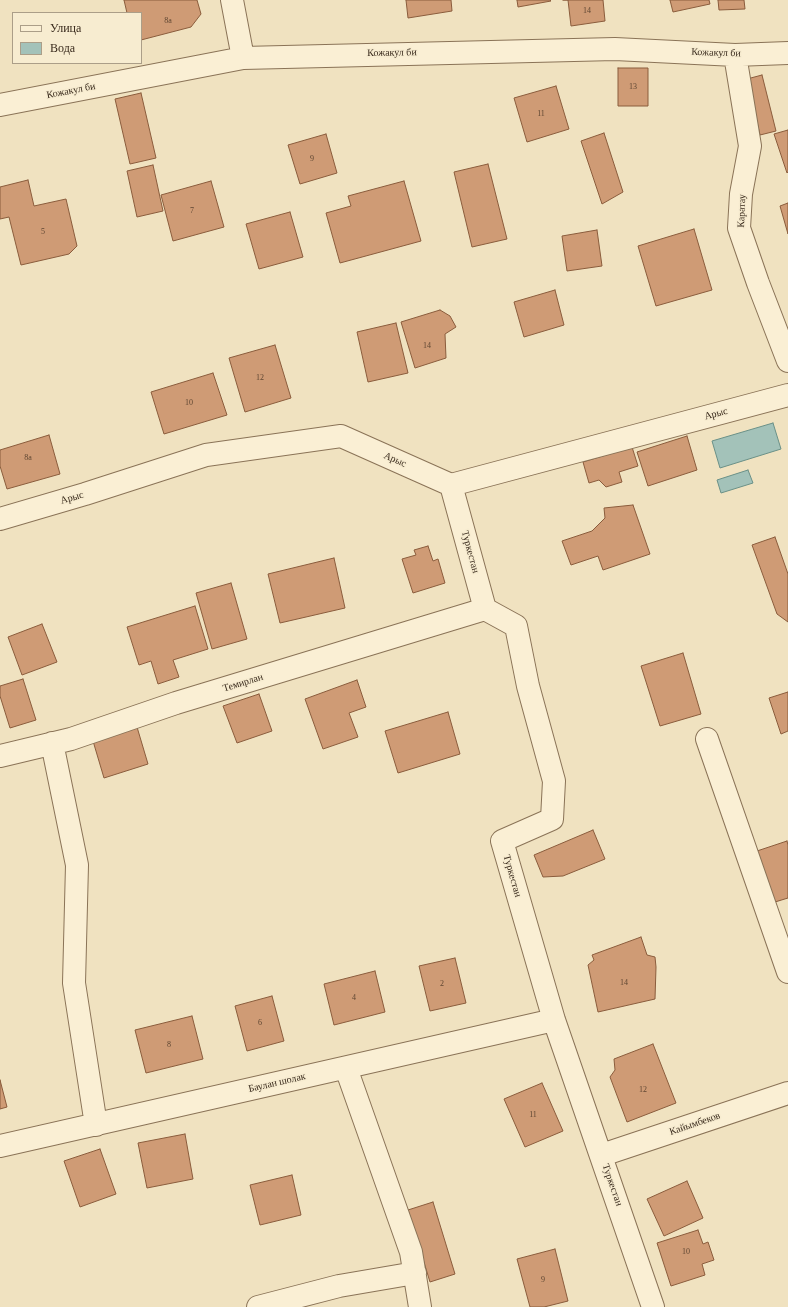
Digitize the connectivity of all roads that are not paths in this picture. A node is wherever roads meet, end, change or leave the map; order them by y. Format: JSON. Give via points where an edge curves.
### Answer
{"nodes":[{"id":1,"x":232,"y":0,"type":"edge"},
{"id":2,"x":788,"y":53,"type":"edge"},
{"id":3,"x":735,"y":55,"type":"junction"},
{"id":4,"x":243,"y":58,"type":"junction"},
{"id":5,"x":0,"y":105,"type":"edge"},
{"id":6,"x":788,"y":361,"type":"edge"},
{"id":7,"x":788,"y":395,"type":"edge"},
{"id":8,"x":451,"y":485,"type":"junction"},
{"id":9,"x":0,"y":519,"type":"edge"},
{"id":10,"x":485,"y":609,"type":"junction"},
{"id":11,"x":707,"y":739,"type":"dead end"},
{"id":12,"x":52,"y":743,"type":"junction"},
{"id":13,"x":0,"y":756,"type":"edge"},
{"id":14,"x":788,"y":972,"type":"edge"},
{"id":15,"x":554,"y":1020,"type":"junction"},
{"id":16,"x":346,"y":1068,"type":"junction"},
{"id":17,"x":788,"y":1093,"type":"edge"},
{"id":18,"x":96,"y":1125,"type":"junction"},
{"id":19,"x":0,"y":1146,"type":"edge"},
{"id":20,"x":602,"y":1155,"type":"junction"},
{"id":21,"x":415,"y":1273,"type":"junction"},
{"id":22,"x":258,"y":1307,"type":"edge"},
{"id":23,"x":420,"y":1307,"type":"edge"},
{"id":24,"x":653,"y":1307,"type":"edge"}],
"edges":[{"from":1,"to":4,"type":"street"},
{"from":2,"to":3,"type":"street","name":"Кожакул би"},
{"from":3,"to":4,"type":"street","name":"Кожакул би","via":[[615,49]]},
{"from":3,"to":6,"type":"street","name":"Каратау","via":[[750,146],[741,194],[739,228]]},
{"from":4,"to":5,"type":"street","name":"Кожакул би"},
{"from":7,"to":8,"type":"street","name":"Арыс"},
{"from":8,"to":9,"type":"street","name":"Арыс","via":[[341,436],[206,455]]},
{"from":8,"to":10,"type":"street","name":"Туркестан"},
{"from":10,"to":12,"type":"street","name":"Темирлан"},
{"from":10,"to":15,"type":"street","name":"Туркестан","via":[[516,626],[528,686],[554,781],[552,818],[502,841]]},
{"from":11,"to":14,"type":"street"},
{"from":12,"to":13,"type":"street","name":"Темирлан"},
{"from":12,"to":18,"type":"street","via":[[78,865],[74,983]]},
{"from":15,"to":16,"type":"street","name":"Баулан шолак"},
{"from":15,"to":20,"type":"street","name":"Туркестан"},
{"from":16,"to":18,"type":"street","name":"Баулан шолак"},
{"from":16,"to":21,"type":"street","via":[[411,1252]]},
{"from":17,"to":20,"type":"street","name":"Кайымбеков"},
{"from":18,"to":19,"type":"street","name":"Баулан шолак"},
{"from":20,"to":24,"type":"street","name":"Туркестан"},
{"from":21,"to":22,"type":"street","via":[[339,1286]]},
{"from":21,"to":23,"type":"street"}]}
